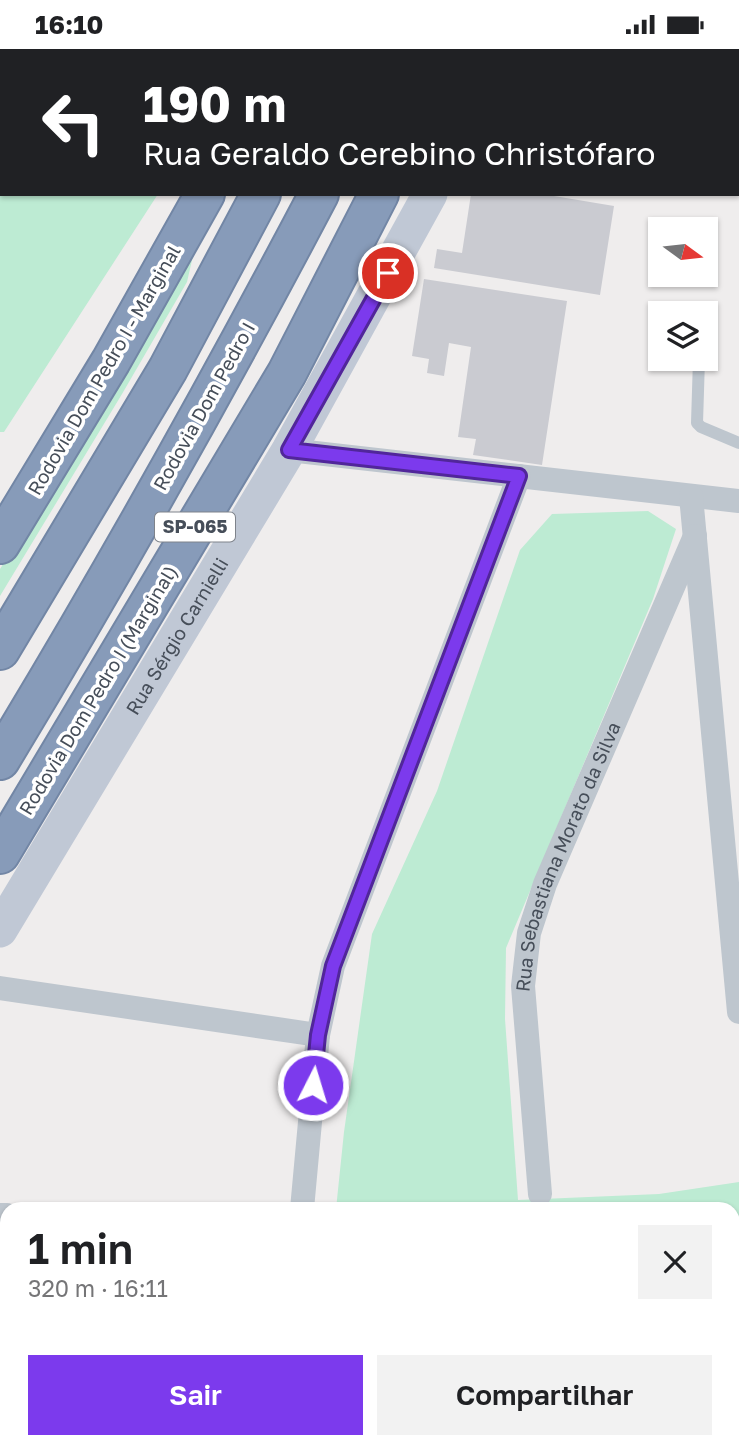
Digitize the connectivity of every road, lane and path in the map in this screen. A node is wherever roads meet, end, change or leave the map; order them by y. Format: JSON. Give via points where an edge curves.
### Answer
{"nodes":[{"id":1,"x":204,"y":196,"type":"edge"},
{"id":2,"x":260,"y":196,"type":"edge"},
{"id":3,"x":317,"y":196,"type":"edge"},
{"id":4,"x":378,"y":196,"type":"edge"},
{"id":5,"x":429,"y":196,"type":"edge"},
{"id":6,"x":698,"y":371,"type":"edge"},
{"id":7,"x":739,"y":443,"type":"edge"},
{"id":8,"x":289,"y":450,"type":"junction"},
{"id":9,"x":519,"y":476,"type":"junction"},
{"id":10,"x":691,"y":496,"type":"junction"},
{"id":11,"x":739,"y":501,"type":"edge"},
{"id":12,"x":695,"y":536,"type":"junction"},
{"id":13,"x":0,"y":544,"type":"edge"},
{"id":14,"x":0,"y":650,"type":"edge"},
{"id":15,"x":0,"y":760,"type":"edge"},
{"id":16,"x":0,"y":854,"type":"edge"},
{"id":17,"x":0,"y":930,"type":"edge"},
{"id":18,"x":0,"y":988,"type":"edge"},
{"id":19,"x":739,"y":1012,"type":"edge"},
{"id":20,"x":318,"y":1035,"type":"junction"},
{"id":21,"x":540,"y":1194,"type":"dead end"},
{"id":22,"x":303,"y":1202,"type":"edge"}],
"edges":[{"from":1,"to":13,"type":"highway","name":"Rodovia Dom Pedro I - Marginal"},
{"from":2,"to":14,"type":"highway","via":[[168,369]]},
{"from":3,"to":15,"type":"highway","name":"Rodovia Dom Pedro I","number":"SP-065","via":[[234,355]]},
{"from":4,"to":16,"type":"highway","name":"Rodovia Dom Pedro I (Marginal)","number":"SP-065","via":[[287,373]]},
{"from":5,"to":8,"type":"street","name":"Rua Sérgio Carnielli"},
{"from":6,"to":7,"type":"lane","via":[[696,422]]},
{"from":8,"to":9,"type":"street"},
{"from":8,"to":17,"type":"street","name":"Rua Sérgio Carnielli"},
{"from":9,"to":10,"type":"street"},
{"from":9,"to":20,"type":"street","via":[[333,966]]},
{"from":10,"to":11,"type":"street"},
{"from":10,"to":12,"type":"street"},
{"from":12,"to":19,"type":"street"},
{"from":12,"to":21,"type":"street","name":"Rua Sebastiana Morato da Silva","via":[[545,884],[529,933],[523,986]]},
{"from":18,"to":20,"type":"street"},
{"from":20,"to":22,"type":"street"}]}
